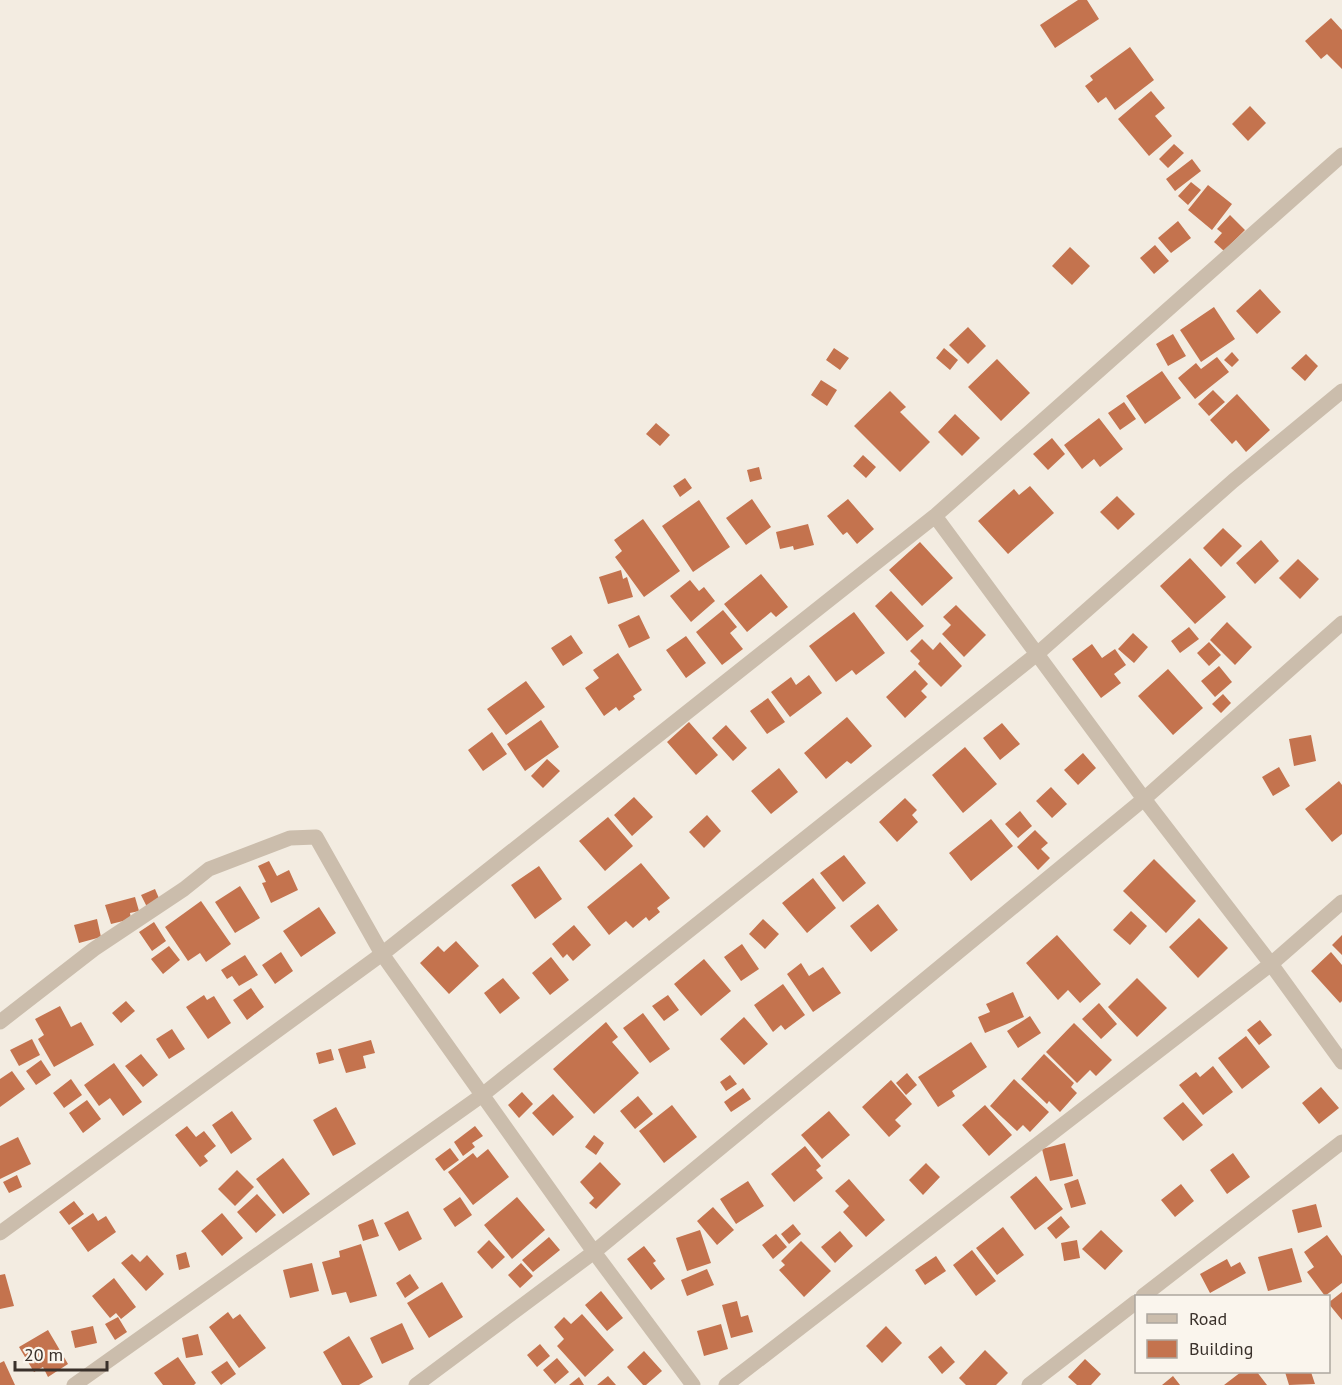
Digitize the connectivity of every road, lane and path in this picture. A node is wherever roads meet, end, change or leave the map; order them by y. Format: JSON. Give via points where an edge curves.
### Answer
{"nodes":[{"id":1,"x":1342,"y":155,"type":"edge"},
{"id":2,"x":1342,"y":391,"type":"edge"},
{"id":3,"x":935,"y":516,"type":"junction"},
{"id":4,"x":1342,"y":623,"type":"edge"},
{"id":5,"x":1037,"y":654,"type":"junction"},
{"id":6,"x":1144,"y":799,"type":"junction"},
{"id":7,"x":1342,"y":902,"type":"edge"},
{"id":8,"x":382,"y":954,"type":"junction"},
{"id":9,"x":1271,"y":964,"type":"junction"},
{"id":10,"x":0,"y":1022,"type":"edge"},
{"id":11,"x":1342,"y":1062,"type":"edge"},
{"id":12,"x":482,"y":1096,"type":"junction"},
{"id":13,"x":1342,"y":1142,"type":"edge"},
{"id":14,"x":0,"y":1233,"type":"edge"},
{"id":15,"x":594,"y":1252,"type":"junction"},
{"id":16,"x":1144,"y":1295,"type":"edge"},
{"id":17,"x":1135,"y":1304,"type":"edge"},
{"id":18,"x":74,"y":1385,"type":"edge"},
{"id":19,"x":416,"y":1385,"type":"edge"},
{"id":20,"x":693,"y":1385,"type":"edge"},
{"id":21,"x":726,"y":1385,"type":"edge"},
{"id":22,"x":1029,"y":1385,"type":"edge"}],
"edges":[{"from":1,"to":3,"type":"street"},
{"from":2,"to":5,"type":"street","via":[[1233,481]]},
{"from":3,"to":5,"type":"street"},
{"from":3,"to":8,"type":"street"},
{"from":4,"to":6,"type":"street"},
{"from":5,"to":6,"type":"street"},
{"from":5,"to":12,"type":"street"},
{"from":6,"to":9,"type":"street"},
{"from":6,"to":15,"type":"street"},
{"from":7,"to":9,"type":"street"},
{"from":8,"to":10,"type":"street","via":[[316,837],[290,838],[209,869],[94,949]]},
{"from":8,"to":12,"type":"street"},
{"from":8,"to":14,"type":"street"},
{"from":9,"to":11,"type":"street"},
{"from":9,"to":21,"type":"street"},
{"from":12,"to":15,"type":"street"},
{"from":12,"to":18,"type":"street"},
{"from":13,"to":16,"type":"street"},
{"from":15,"to":19,"type":"street"},
{"from":15,"to":20,"type":"street"},
{"from":17,"to":22,"type":"street"}]}
